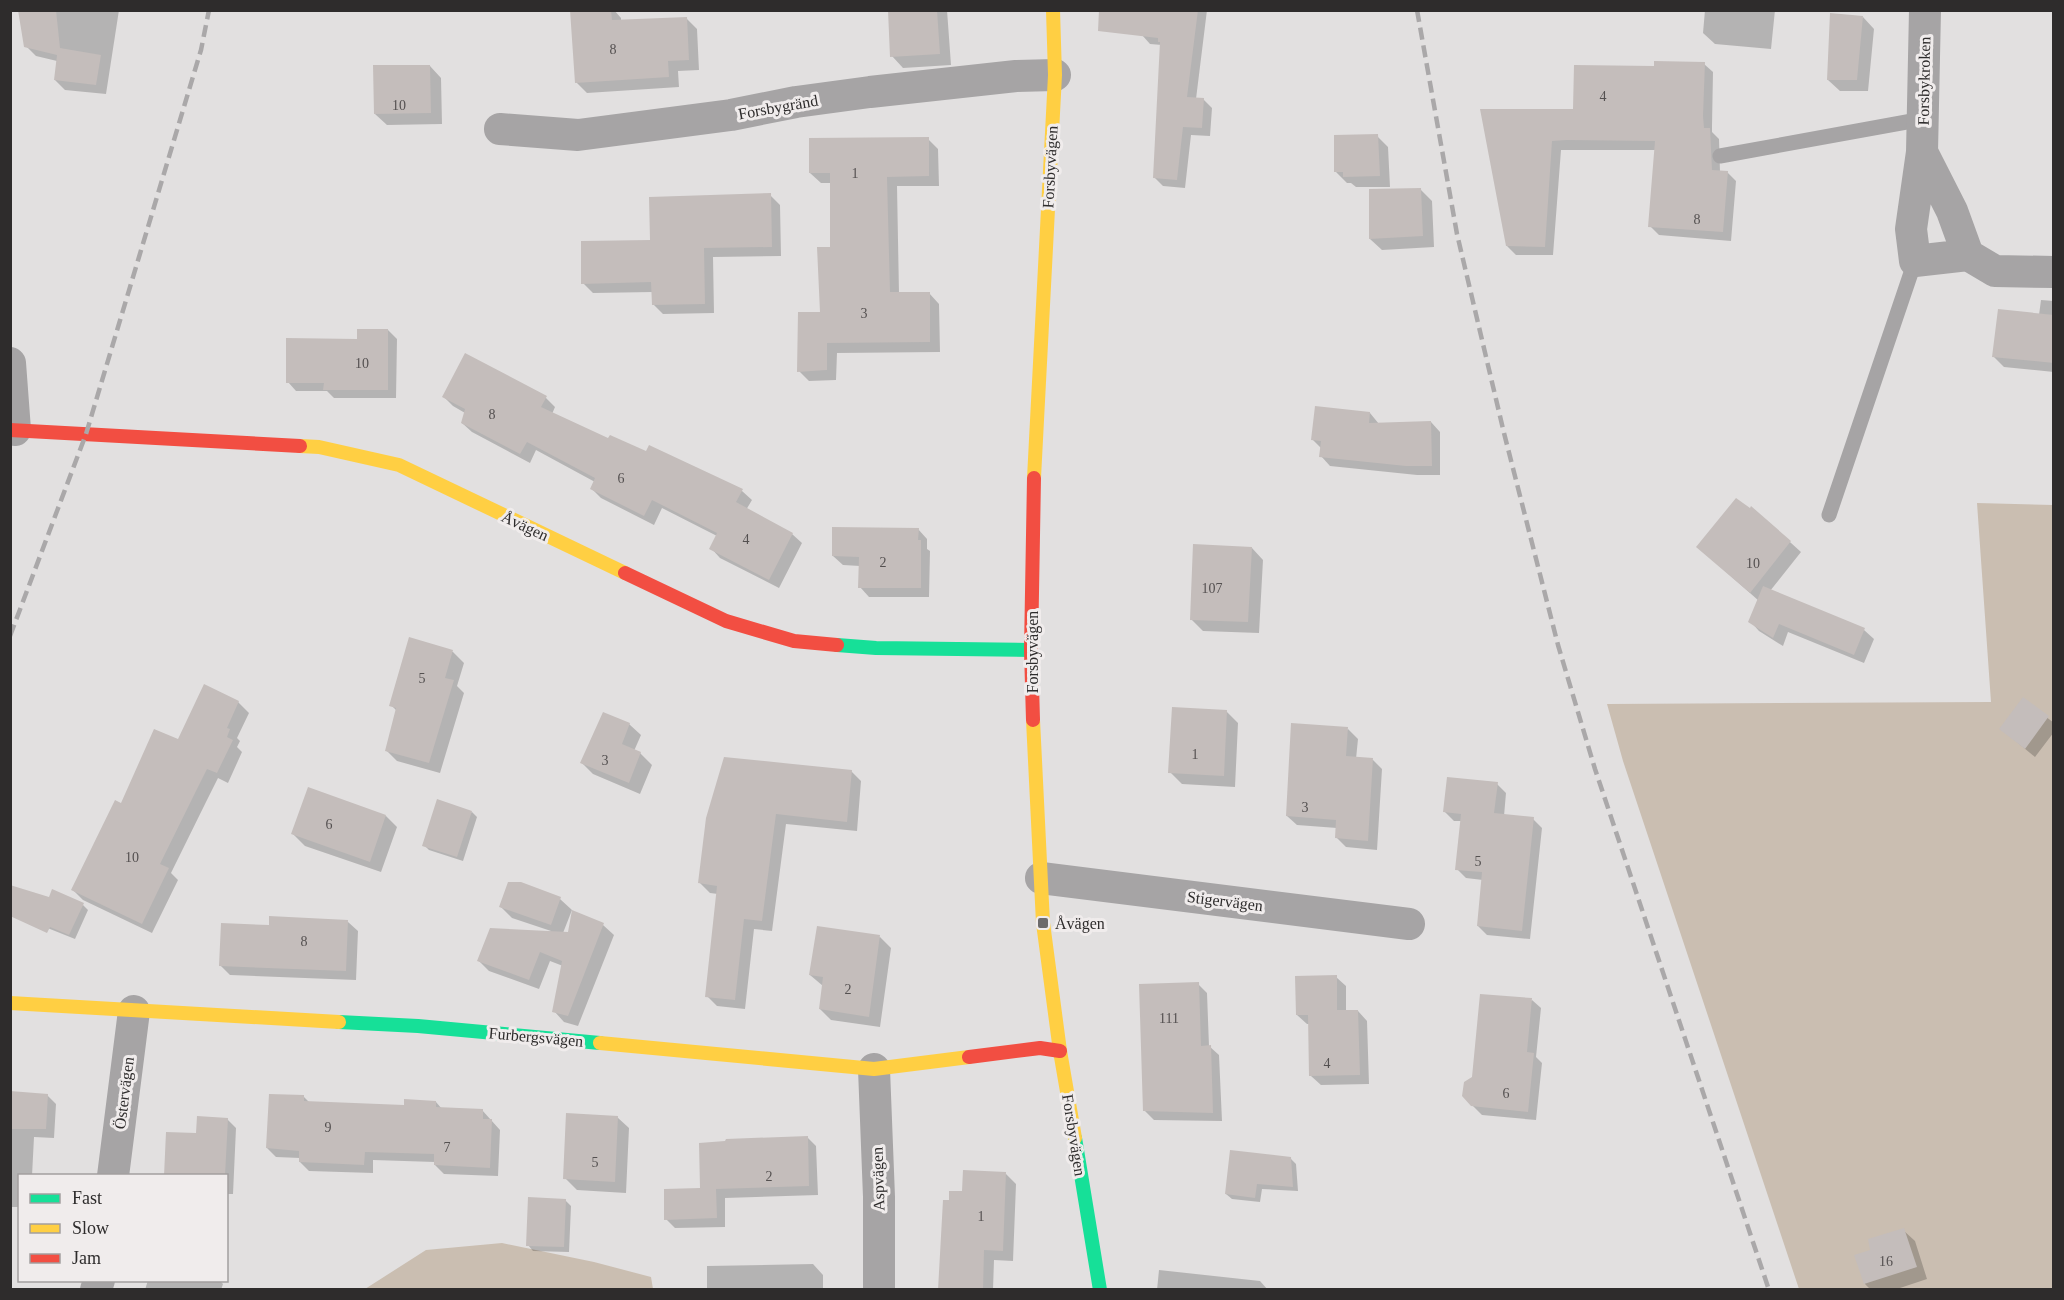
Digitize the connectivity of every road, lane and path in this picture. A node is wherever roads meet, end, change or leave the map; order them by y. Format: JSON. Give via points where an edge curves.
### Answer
{"nodes":[{"id":1,"x":1053,"y":10,"type":"edge"},
{"id":2,"x":1925,"y":10,"type":"edge"},
{"id":3,"x":1055,"y":75,"type":"junction"},
{"id":4,"x":1923,"y":119,"type":"junction"},
{"id":5,"x":500,"y":129,"type":"dead end"},
{"id":6,"x":1922,"y":152,"type":"junction"},
{"id":7,"x":1720,"y":156,"type":"dead end"},
{"id":8,"x":1968,"y":255,"type":"junction"},
{"id":9,"x":1915,"y":261,"type":"junction"},
{"id":10,"x":2054,"y":272,"type":"edge"},
{"id":11,"x":10,"y":363,"type":"edge"},
{"id":12,"x":13,"y":430,"type":"edge"},
{"id":13,"x":1829,"y":514,"type":"dead end"},
{"id":14,"x":1031,"y":650,"type":"junction"},
{"id":15,"x":1041,"y":878,"type":"junction"},
{"id":16,"x":1409,"y":924,"type":"dead end"},
{"id":17,"x":10,"y":1003,"type":"edge"},
{"id":18,"x":134,"y":1011,"type":"junction"},
{"id":19,"x":1060,"y":1051,"type":"junction"},
{"id":20,"x":874,"y":1069,"type":"junction"},
{"id":21,"x":113,"y":1174,"type":"edge"},
{"id":22,"x":879,"y":1290,"type":"edge"},
{"id":23,"x":1100,"y":1290,"type":"edge"}],
"edges":[{"from":1,"to":3,"type":"street","name":"Forsbyvägen"},
{"from":2,"to":4,"type":"street","name":"Forsbykroken"},
{"from":3,"to":5,"type":"street","name":"Forsbygränd","via":[[870,92],[578,135]]},
{"from":3,"to":14,"type":"street","name":"Forsbyvägen","via":[[1035,436]]},
{"from":4,"to":6,"type":"street","name":"Forsbykroken"},
{"from":4,"to":7,"type":"lane"},
{"from":6,"to":8,"type":"street","name":"Forsbykroken","via":[[1952,211]]},
{"from":6,"to":9,"type":"street","name":"Forsbykroken","via":[[1911,230]]},
{"from":8,"to":9,"type":"street"},
{"from":8,"to":10,"type":"street","via":[[1995,271]]},
{"from":9,"to":13,"type":"lane"},
{"from":11,"to":12,"type":"street"},
{"from":12,"to":14,"type":"street","name":"Åvägen","via":[[319,447],[399,465],[726,621],[794,641],[876,648]]},
{"from":14,"to":15,"type":"street","name":"Forsbyvägen"},
{"from":15,"to":16,"type":"street","name":"Stigervägen"},
{"from":15,"to":19,"type":"street","name":"Forsbyvägen","via":[[1042,923]]},
{"from":17,"to":18,"type":"street","name":"Furbergsvägen"},
{"from":18,"to":20,"type":"street","name":"Furbergsvägen","via":[[418,1026]]},
{"from":18,"to":21,"type":"street","name":"Östervägen"},
{"from":19,"to":20,"type":"street","name":"Furbergsvägen","via":[[1040,1048]]},
{"from":19,"to":23,"type":"street","name":"Forsbyvägen"},
{"from":20,"to":22,"type":"street","name":"Aspvägen"}]}
